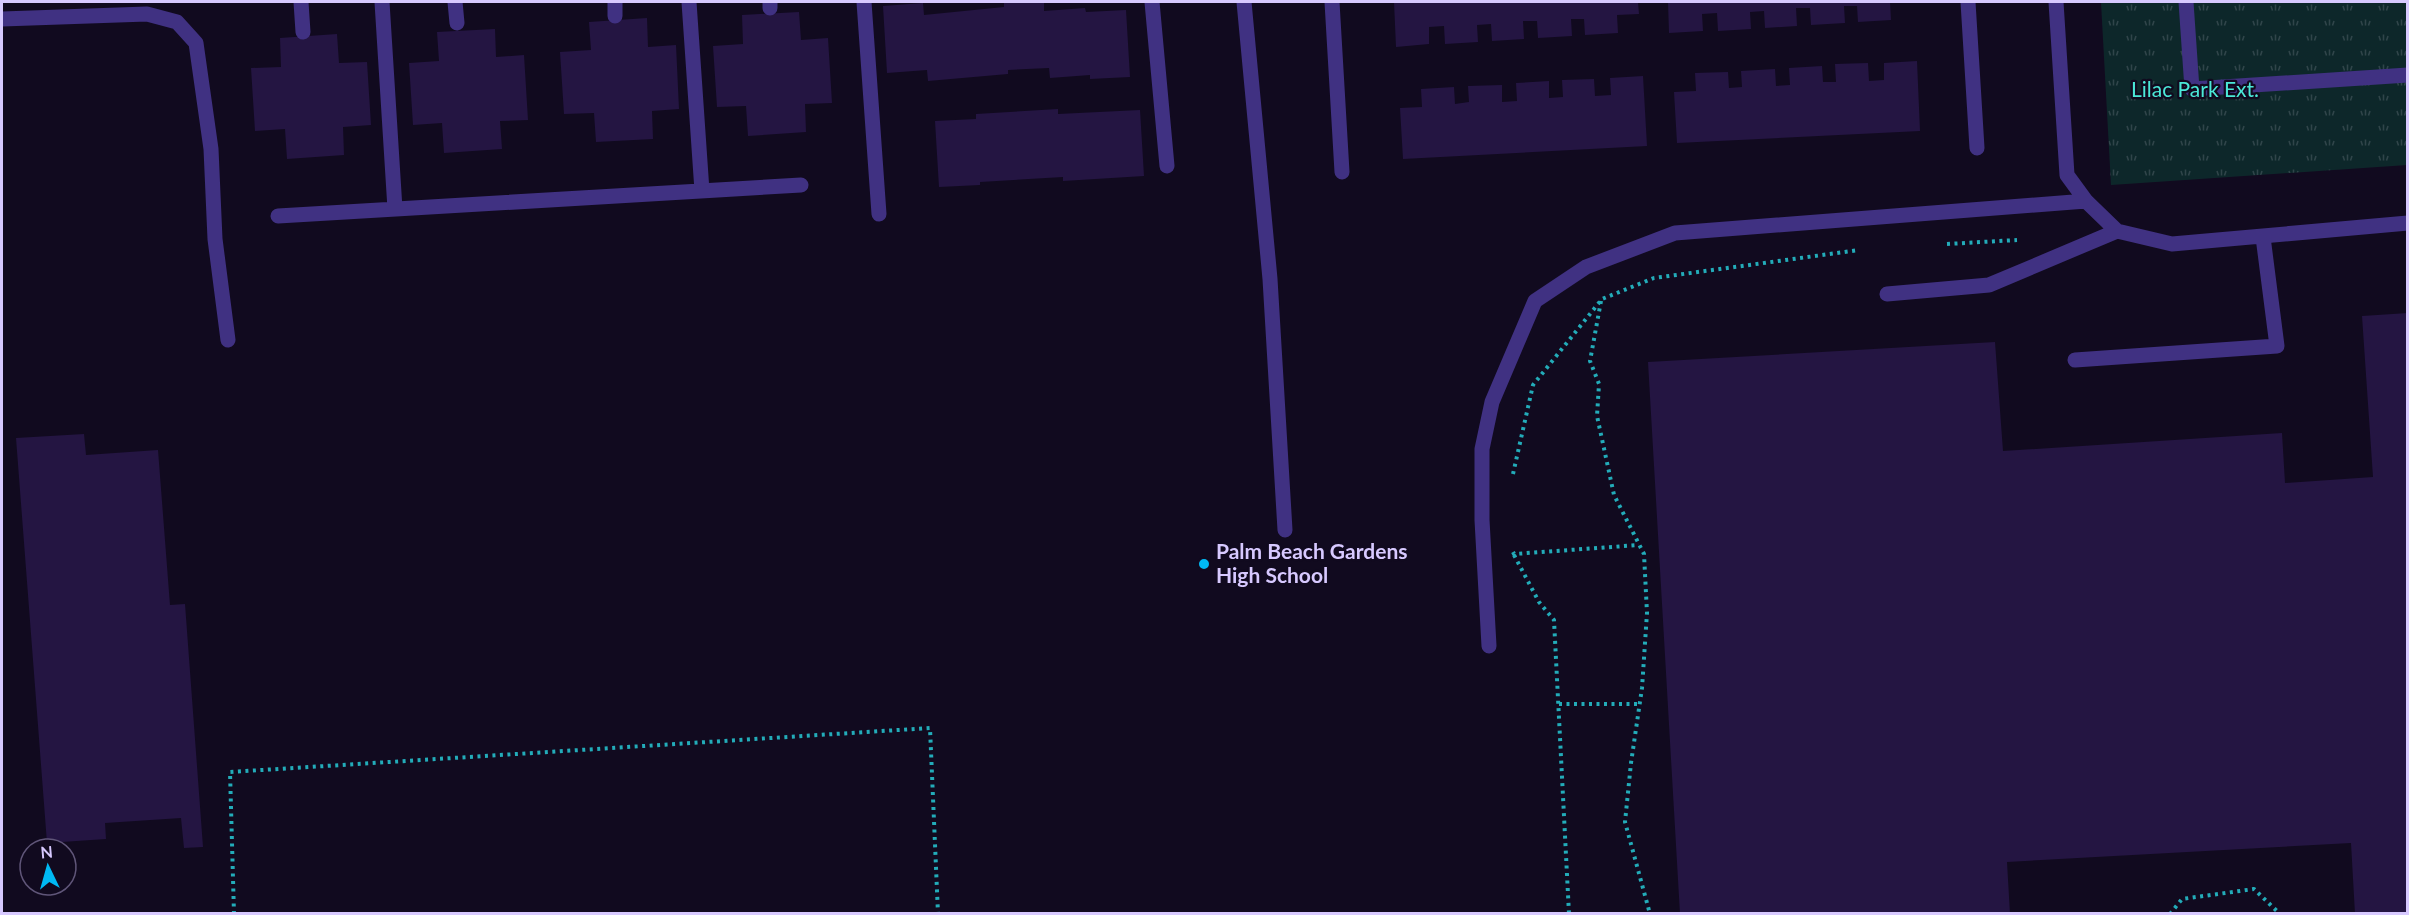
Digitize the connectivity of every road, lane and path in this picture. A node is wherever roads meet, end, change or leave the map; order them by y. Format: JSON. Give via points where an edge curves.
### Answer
{"nodes":[{"id":1,"x":301,"y":2,"type":"edge"},
{"id":2,"x":382,"y":2,"type":"edge"},
{"id":3,"x":455,"y":2,"type":"edge"},
{"id":4,"x":689,"y":2,"type":"edge"},
{"id":5,"x":864,"y":2,"type":"edge"},
{"id":6,"x":1152,"y":2,"type":"edge"},
{"id":7,"x":1244,"y":2,"type":"edge"},
{"id":8,"x":1332,"y":2,"type":"edge"},
{"id":9,"x":1968,"y":2,"type":"edge"},
{"id":10,"x":2056,"y":2,"type":"edge"},
{"id":11,"x":2186,"y":2,"type":"edge"},
{"id":12,"x":2,"y":19,"type":"edge"},
{"id":13,"x":457,"y":23,"type":"dead end"},
{"id":14,"x":303,"y":32,"type":"dead end"},
{"id":15,"x":2408,"y":75,"type":"edge"},
{"id":16,"x":1977,"y":148,"type":"dead end"},
{"id":17,"x":1167,"y":166,"type":"dead end"},
{"id":18,"x":1342,"y":172,"type":"dead end"},
{"id":19,"x":801,"y":185,"type":"dead end"},
{"id":20,"x":702,"y":191,"type":"junction"},
{"id":21,"x":2086,"y":201,"type":"junction"},
{"id":22,"x":394,"y":209,"type":"junction"},
{"id":23,"x":879,"y":214,"type":"dead end"},
{"id":24,"x":278,"y":216,"type":"dead end"},
{"id":25,"x":2408,"y":224,"type":"edge"},
{"id":26,"x":2117,"y":231,"type":"junction"},
{"id":27,"x":2263,"y":237,"type":"junction"},
{"id":28,"x":2024,"y":239,"type":"dead end"},
{"id":29,"x":1941,"y":244,"type":"dead end"},
{"id":30,"x":1870,"y":249,"type":"dead end"},
{"id":31,"x":1887,"y":294,"type":"dead end"},
{"id":32,"x":1602,"y":299,"type":"junction"},
{"id":33,"x":228,"y":339,"type":"dead end"},
{"id":34,"x":2075,"y":360,"type":"dead end"},
{"id":35,"x":1511,"y":483,"type":"dead end"},
{"id":36,"x":1285,"y":530,"type":"dead end"},
{"id":37,"x":1513,"y":544,"type":"dead end"},
{"id":38,"x":1640,"y":544,"type":"junction"},
{"id":39,"x":1514,"y":554,"type":"junction"},
{"id":40,"x":1490,"y":646,"type":"dead end"},
{"id":41,"x":1559,"y":704,"type":"junction"},
{"id":42,"x":1640,"y":704,"type":"junction"},
{"id":43,"x":234,"y":914,"type":"edge"},
{"id":44,"x":938,"y":914,"type":"edge"},
{"id":45,"x":1569,"y":914,"type":"edge"},
{"id":46,"x":1650,"y":914,"type":"edge"},
{"id":47,"x":2170,"y":914,"type":"edge"},
{"id":48,"x":2280,"y":914,"type":"edge"}],
"edges":[{"from":1,"to":14,"type":"lane"},
{"from":2,"to":22,"type":"lane"},
{"from":3,"to":13,"type":"lane"},
{"from":4,"to":20,"type":"lane"},
{"from":5,"to":23,"type":"lane"},
{"from":6,"to":17,"type":"lane"},
{"from":7,"to":36,"type":"lane","via":[[1270,279]]},
{"from":8,"to":18,"type":"lane"},
{"from":9,"to":16,"type":"lane"},
{"from":10,"to":21,"type":"lane","via":[[2067,175]]},
{"from":11,"to":15,"type":"lane","via":[[2192,89]]},
{"from":12,"to":33,"type":"lane","via":[[147,14],[177,22],[196,43],[211,149],[214,238]]},
{"from":19,"to":20,"type":"lane"},
{"from":20,"to":22,"type":"lane"},
{"from":21,"to":26,"type":"lane"},
{"from":21,"to":40,"type":"lane","via":[[1675,233],[1586,267],[1535,301],[1492,402],[1482,449]]},
{"from":22,"to":24,"type":"lane"},
{"from":25,"to":27,"type":"lane"},
{"from":26,"to":27,"type":"lane","via":[[2172,244]]},
{"from":26,"to":31,"type":"lane","via":[[1989,285]]},
{"from":27,"to":34,"type":"lane","via":[[2277,346]]},
{"from":28,"to":29,"type":"path"},
{"from":30,"to":32,"type":"path","via":[[1654,278]]},
{"from":32,"to":35,"type":"path","via":[[1533,385]]},
{"from":32,"to":38,"type":"path","via":[[1590,361],[1599,384],[1597,416],[1614,495]]},
{"from":37,"to":39,"type":"path"},
{"from":38,"to":39,"type":"path"},
{"from":38,"to":42,"type":"path","via":[[1647,613]]},
{"from":39,"to":41,"type":"path","via":[[1539,602],[1554,620]]},
{"from":41,"to":42,"type":"path"},
{"from":41,"to":45,"type":"path"},
{"from":42,"to":46,"type":"path","via":[[1625,822]]},
{"from":43,"to":44,"type":"path","via":[[230,772],[930,728]]},
{"from":47,"to":48,"type":"path","via":[[2182,899],[2254,889]]}]}
